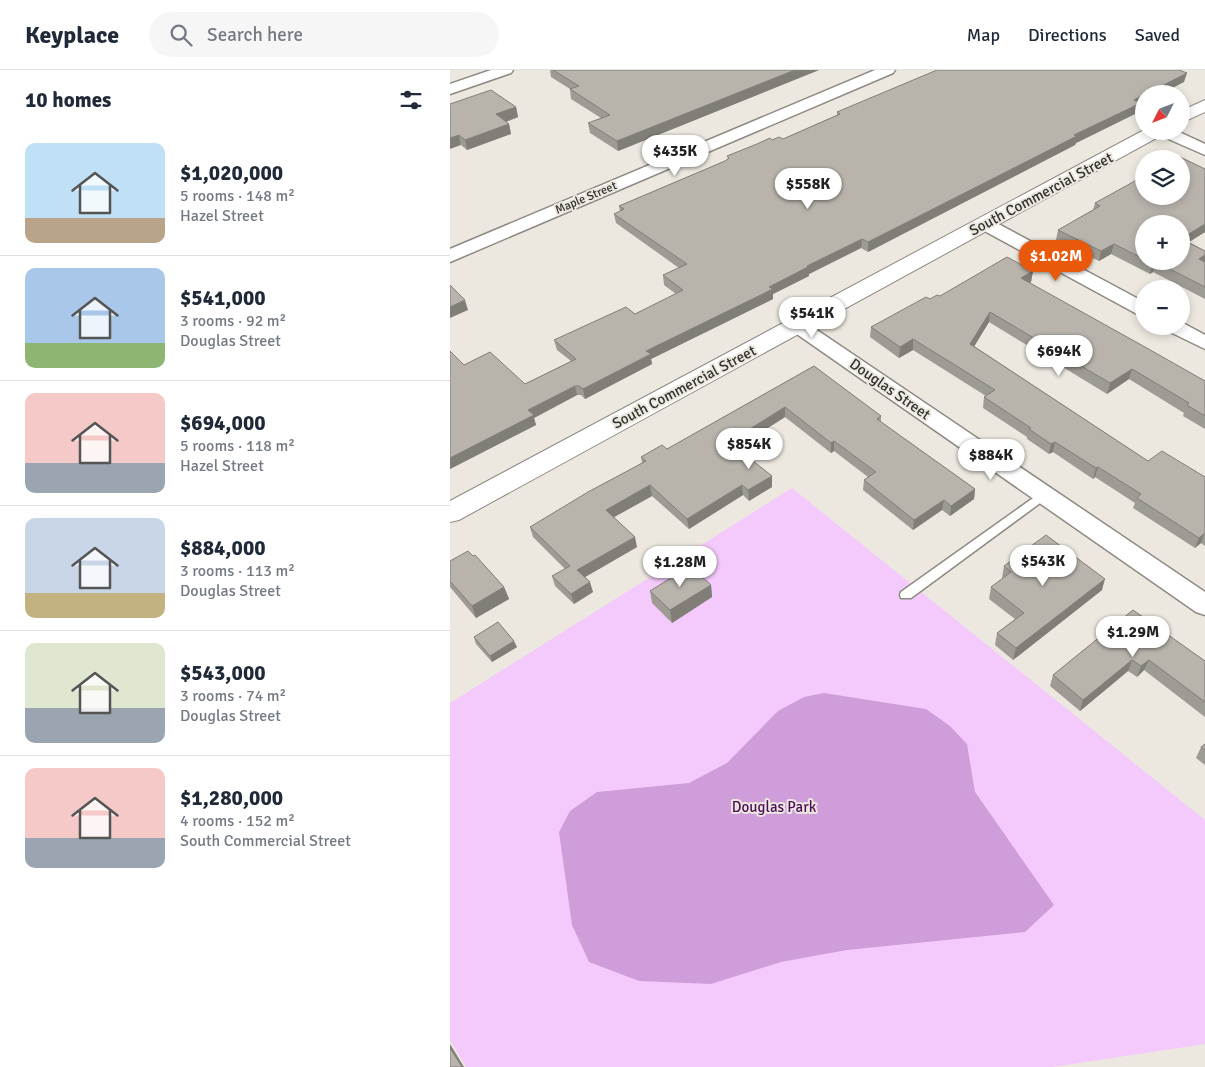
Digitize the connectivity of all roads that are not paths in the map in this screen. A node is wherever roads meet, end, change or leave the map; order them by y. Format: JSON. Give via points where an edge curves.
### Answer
{"nodes":[{"id":1,"x":506,"y":70,"type":"edge"},
{"id":2,"x":888,"y":70,"type":"edge"},
{"id":3,"x":450,"y":90,"type":"edge"},
{"id":4,"x":1205,"y":105,"type":"edge"},
{"id":5,"x":1190,"y":113,"type":"edge"},
{"id":6,"x":1140,"y":140,"type":"edge"},
{"id":7,"x":1183,"y":140,"type":"edge"},
{"id":8,"x":1205,"y":150,"type":"edge"},
{"id":9,"x":986,"y":224,"type":"junction"},
{"id":10,"x":450,"y":256,"type":"edge"},
{"id":11,"x":1135,"y":305,"type":"edge"},
{"id":12,"x":798,"y":326,"type":"junction"},
{"id":13,"x":1190,"y":335,"type":"edge"},
{"id":14,"x":1205,"y":343,"type":"edge"},
{"id":15,"x":1043,"y":494,"type":"junction"},
{"id":16,"x":450,"y":513,"type":"edge"},
{"id":17,"x":906,"y":596,"type":"dead end"},
{"id":18,"x":1205,"y":605,"type":"edge"}],
"edges":[{"from":1,"to":3,"type":"street"},
{"from":2,"to":10,"type":"street","name":"Maple Street"},
{"from":4,"to":5,"type":"main road"},
{"from":6,"to":9,"type":"main road","name":"South Commercial Street"},
{"from":7,"to":8,"type":"street"},
{"from":9,"to":11,"type":"street"},
{"from":9,"to":12,"type":"main road","name":"South Commercial Street"},
{"from":12,"to":15,"type":"street","name":"Douglas Street"},
{"from":12,"to":16,"type":"main road","name":"South Commercial Street"},
{"from":13,"to":14,"type":"street"},
{"from":15,"to":17,"type":"lane"},
{"from":15,"to":18,"type":"street","name":"Douglas Street"}]}
